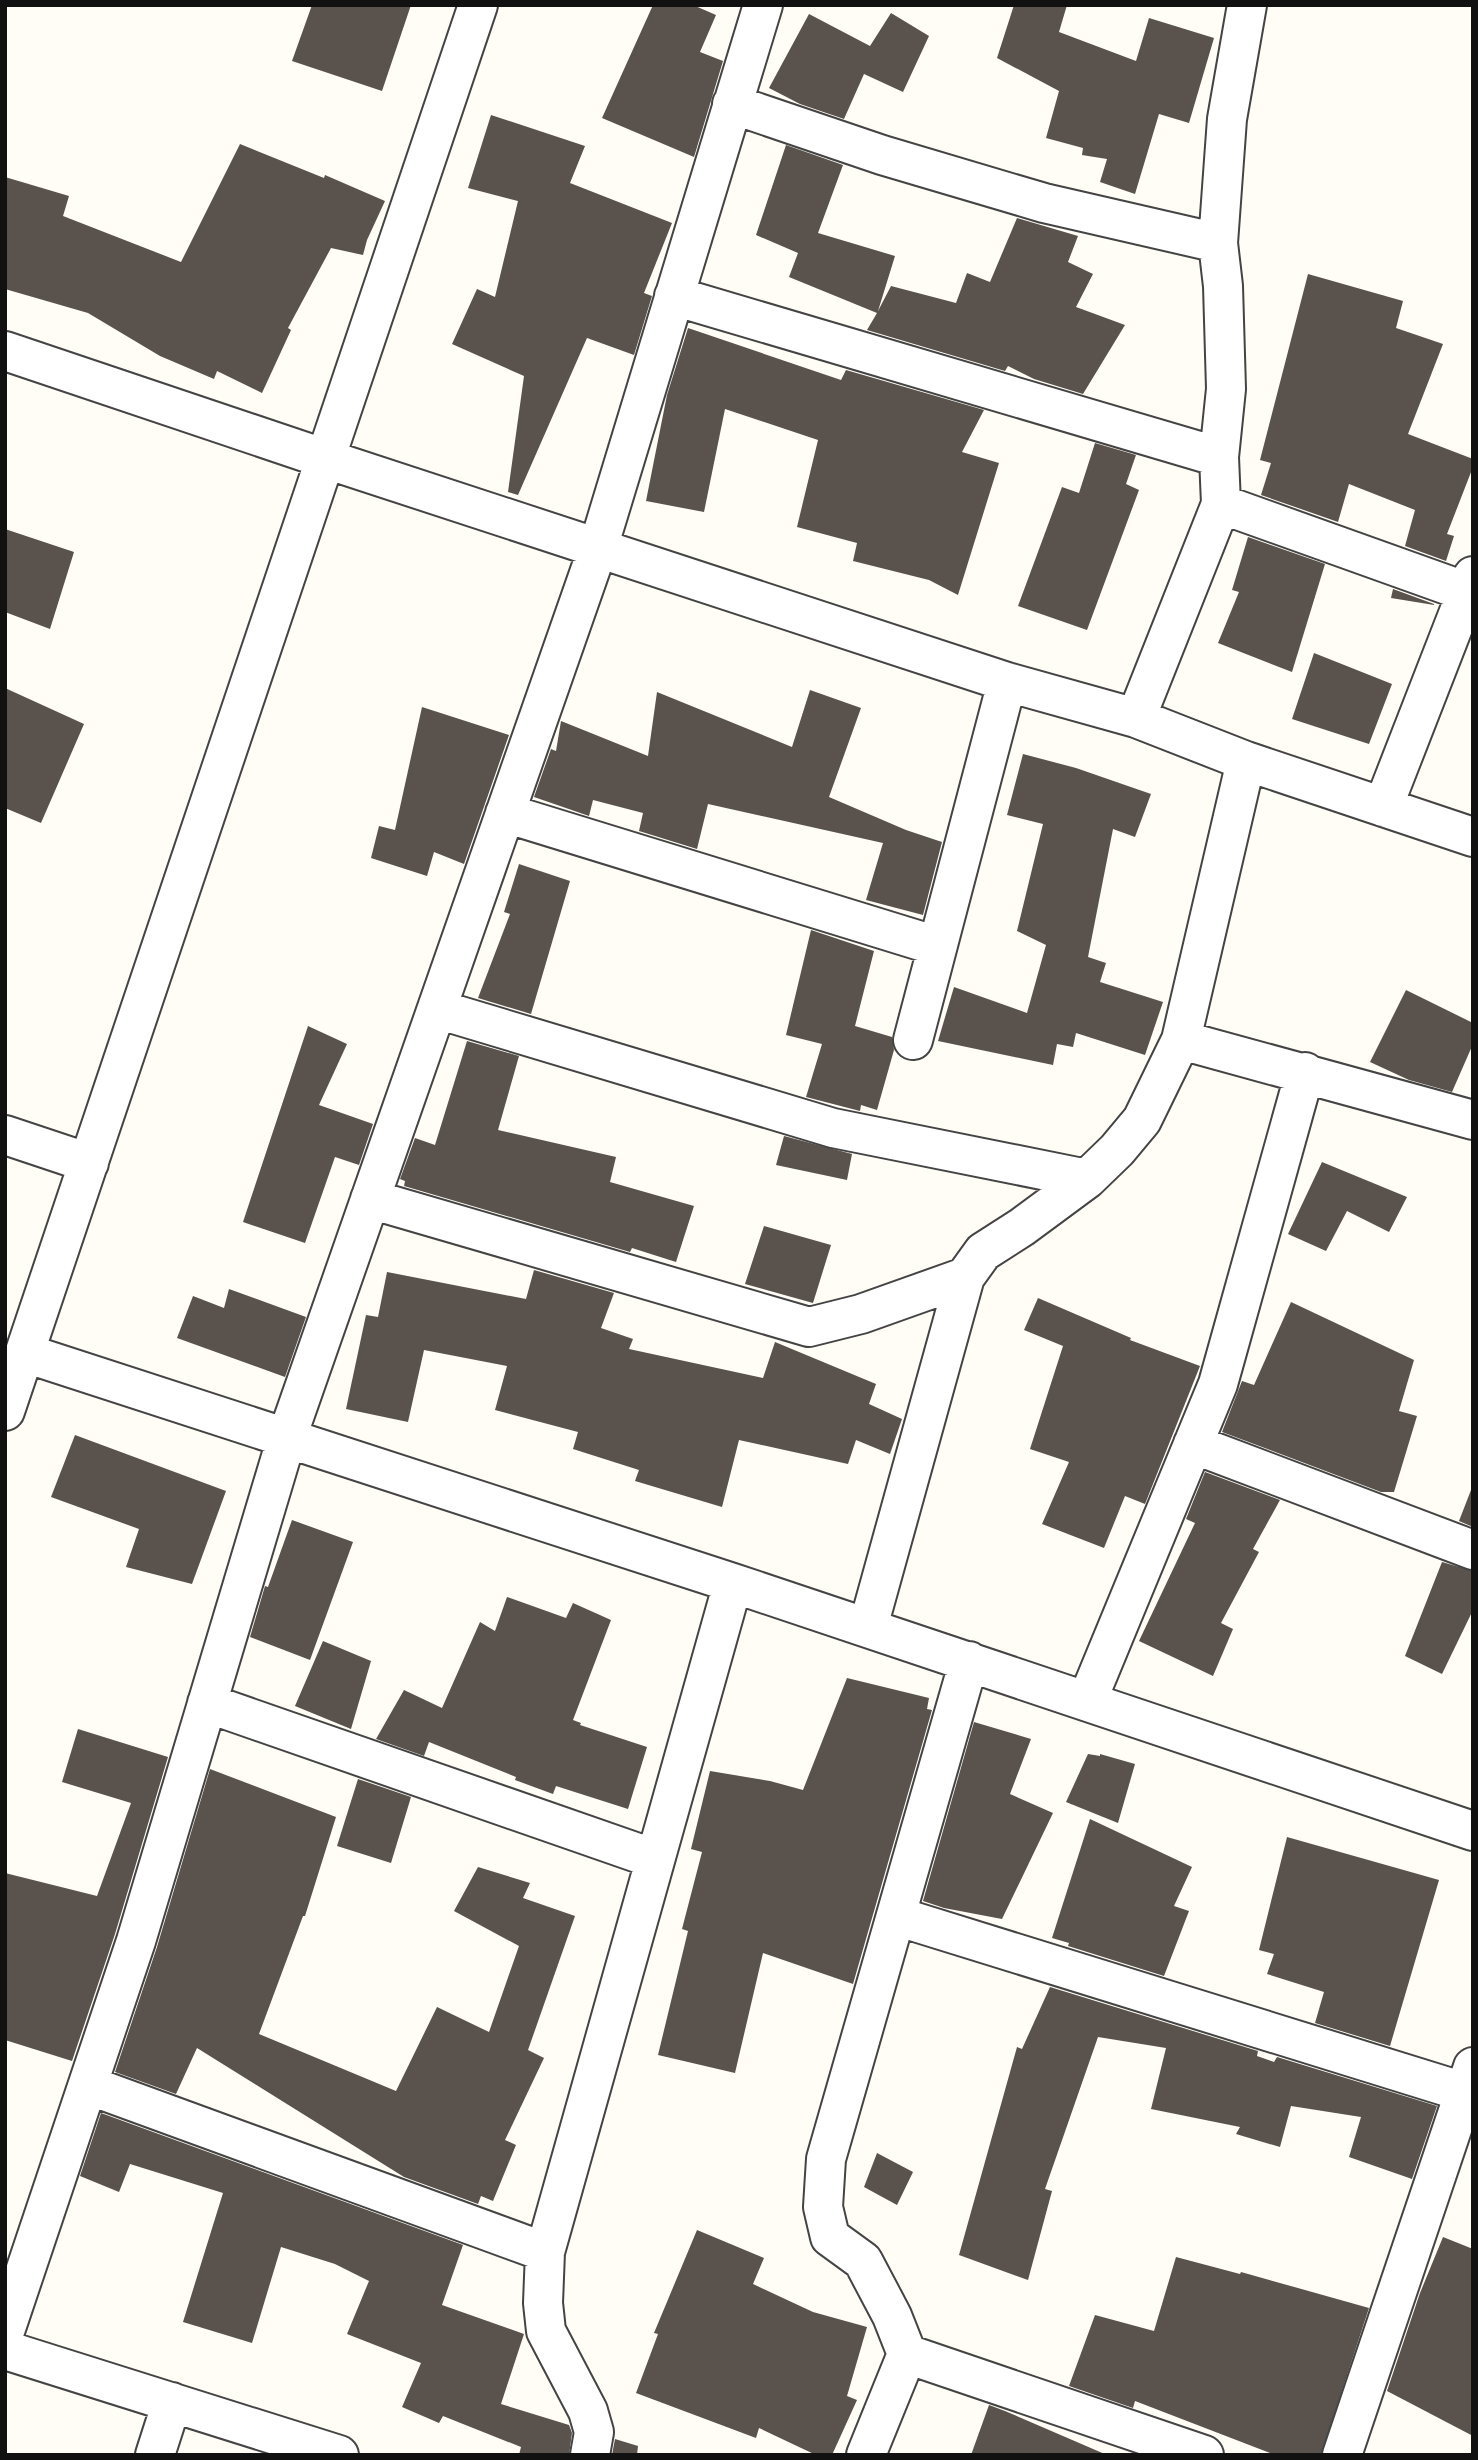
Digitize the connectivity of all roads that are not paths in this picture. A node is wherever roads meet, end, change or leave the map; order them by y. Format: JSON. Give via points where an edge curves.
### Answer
{"nodes":[{"id":1,"x":478,"y":5,"type":"edge"},
{"id":2,"x":763,"y":5,"type":"edge"},
{"id":3,"x":1247,"y":5,"type":"edge"},
{"id":4,"x":732,"y":104,"type":"junction"},
{"id":5,"x":1218,"y":243,"type":"junction"},
{"id":6,"x":674,"y":296,"type":"junction"},
{"id":7,"x":5,"y":351,"type":"edge"},
{"id":8,"x":1219,"y":457,"type":"junction"},
{"id":9,"x":326,"y":459,"type":"junction"},
{"id":10,"x":1221,"y":504,"type":"junction"},
{"id":11,"x":598,"y":548,"type":"junction"},
{"id":12,"x":1470,"y":584,"type":"edge"},
{"id":13,"x":1007,"y":682,"type":"junction"},
{"id":14,"x":1136,"y":718,"type":"junction"},
{"id":15,"x":1246,"y":761,"type":"junction"},
{"id":16,"x":1383,"y":807,"type":"junction"},
{"id":17,"x":505,"y":814,"type":"junction"},
{"id":18,"x":1473,"y":837,"type":"edge"},
{"id":19,"x":937,"y":946,"type":"junction"},
{"id":20,"x":437,"y":1009,"type":"junction"},
{"id":21,"x":913,"y":1040,"type":"dead end"},
{"id":22,"x":1181,"y":1040,"type":"junction"},
{"id":23,"x":1304,"y":1072,"type":"junction"},
{"id":24,"x":1473,"y":1120,"type":"edge"},
{"id":25,"x":5,"y":1135,"type":"edge"},
{"id":26,"x":89,"y":1163,"type":"junction"},
{"id":27,"x":1087,"y":1179,"type":"junction"},
{"id":28,"x":370,"y":1199,"type":"junction"},
{"id":29,"x":965,"y":1277,"type":"junction"},
{"id":30,"x":25,"y":1353,"type":"junction"},
{"id":31,"x":5,"y":1411,"type":"edge"},
{"id":32,"x":287,"y":1437,"type":"junction"},
{"id":33,"x":1194,"y":1444,"type":"junction"},
{"id":34,"x":1473,"y":1550,"type":"edge"},
{"id":35,"x":733,"y":1583,"type":"junction"},
{"id":36,"x":868,"y":1627,"type":"junction"},
{"id":37,"x":969,"y":1661,"type":"junction"},
{"id":38,"x":1087,"y":1701,"type":"junction"},
{"id":39,"x":207,"y":1703,"type":"junction"},
{"id":40,"x":1473,"y":1831,"type":"edge"},
{"id":41,"x":655,"y":1859,"type":"junction"},
{"id":42,"x":896,"y":1916,"type":"junction"},
{"id":43,"x":1468,"y":2080,"type":"edge"},
{"id":44,"x":88,"y":2085,"type":"junction"},
{"id":45,"x":545,"y":2252,"type":"junction"},
{"id":46,"x":5,"y":2331,"type":"edge"},
{"id":47,"x":5,"y":2350,"type":"edge"},
{"id":48,"x":907,"y":2354,"type":"junction"},
{"id":49,"x":172,"y":2402,"type":"junction"},
{"id":50,"x":155,"y":2455,"type":"edge"},
{"id":51,"x":339,"y":2455,"type":"edge"},
{"id":52,"x":590,"y":2455,"type":"edge"},
{"id":53,"x":866,"y":2455,"type":"edge"},
{"id":54,"x":1204,"y":2455,"type":"edge"},
{"id":55,"x":1342,"y":2455,"type":"edge"}],
"edges":[{"from":1,"to":9,"type":"street"},
{"from":2,"to":4,"type":"street"},
{"from":3,"to":5,"type":"street","via":[[1227,119]]},
{"from":4,"to":5,"type":"street","via":[[1044,204]]},
{"from":4,"to":6,"type":"street"},
{"from":5,"to":8,"type":"street","via":[[1226,389]]},
{"from":6,"to":8,"type":"street"},
{"from":6,"to":11,"type":"street"},
{"from":7,"to":9,"type":"street"},
{"from":8,"to":10,"type":"street"},
{"from":9,"to":11,"type":"street"},
{"from":9,"to":26,"type":"street"},
{"from":10,"to":12,"type":"street"},
{"from":10,"to":14,"type":"street"},
{"from":11,"to":13,"type":"street"},
{"from":11,"to":17,"type":"street"},
{"from":12,"to":16,"type":"street"},
{"from":13,"to":14,"type":"street"},
{"from":13,"to":19,"type":"street"},
{"from":14,"to":15,"type":"street"},
{"from":15,"to":16,"type":"street"},
{"from":15,"to":22,"type":"street"},
{"from":16,"to":18,"type":"street"},
{"from":17,"to":19,"type":"street"},
{"from":17,"to":20,"type":"street"},
{"from":19,"to":21,"type":"street"},
{"from":20,"to":27,"type":"street","via":[[833,1128]]},
{"from":20,"to":28,"type":"street"},
{"from":22,"to":23,"type":"street"},
{"from":22,"to":27,"type":"street","via":[[1142,1120]]},
{"from":23,"to":24,"type":"street"},
{"from":23,"to":33,"type":"street","via":[[1218,1384]]},
{"from":25,"to":26,"type":"street"},
{"from":26,"to":30,"type":"street"},
{"from":27,"to":29,"type":"street","via":[[984,1252]]},
{"from":28,"to":29,"type":"street","via":[[809,1326],[860,1314]]},
{"from":28,"to":32,"type":"street"},
{"from":29,"to":36,"type":"street"},
{"from":30,"to":31,"type":"street"},
{"from":30,"to":32,"type":"street"},
{"from":32,"to":35,"type":"street"},
{"from":32,"to":39,"type":"street"},
{"from":33,"to":34,"type":"street"},
{"from":33,"to":38,"type":"street"},
{"from":35,"to":36,"type":"street"},
{"from":35,"to":41,"type":"street"},
{"from":36,"to":37,"type":"street"},
{"from":37,"to":38,"type":"street"},
{"from":37,"to":42,"type":"street"},
{"from":38,"to":40,"type":"street"},
{"from":39,"to":41,"type":"street"},
{"from":39,"to":44,"type":"street"},
{"from":41,"to":45,"type":"street"},
{"from":42,"to":43,"type":"street"},
{"from":42,"to":48,"type":"street","via":[[826,2159],[823,2207],[830,2237],[863,2261]]},
{"from":43,"to":55,"type":"street"},
{"from":44,"to":45,"type":"street"},
{"from":44,"to":46,"type":"street"},
{"from":45,"to":52,"type":"street","via":[[547,2331],[588,2411],[594,2432]]},
{"from":47,"to":49,"type":"street"},
{"from":48,"to":53,"type":"street"},
{"from":48,"to":54,"type":"street"},
{"from":49,"to":50,"type":"street"},
{"from":49,"to":51,"type":"street"}]}
